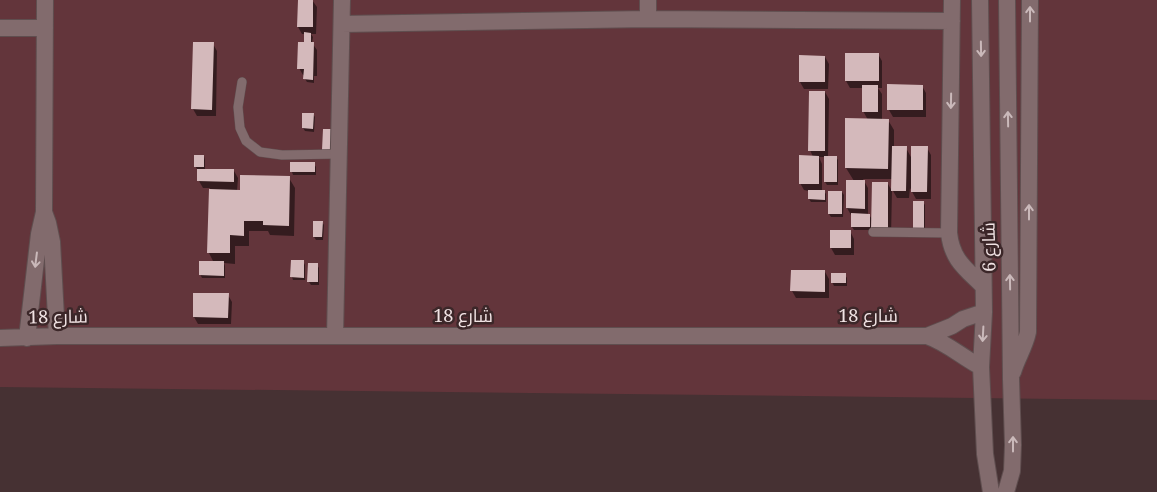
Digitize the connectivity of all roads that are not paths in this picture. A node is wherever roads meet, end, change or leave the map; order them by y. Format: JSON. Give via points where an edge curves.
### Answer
{"nodes":[{"id":1,"x":45,"y":0,"type":"edge"},
{"id":2,"x":342,"y":0,"type":"edge"},
{"id":3,"x":648,"y":0,"type":"edge"},
{"id":4,"x":952,"y":0,"type":"edge"},
{"id":5,"x":980,"y":0,"type":"edge"},
{"id":6,"x":1007,"y":0,"type":"edge"},
{"id":7,"x":1030,"y":0,"type":"edge"},
{"id":8,"x":648,"y":19,"type":"junction"},
{"id":9,"x":952,"y":21,"type":"junction"},
{"id":10,"x":342,"y":24,"type":"junction"},
{"id":11,"x":0,"y":28,"type":"edge"},
{"id":12,"x":45,"y":28,"type":"junction"},
{"id":13,"x":242,"y":82,"type":"dead end"},
{"id":14,"x":338,"y":154,"type":"junction"},
{"id":15,"x":44,"y":212,"type":"junction"},
{"id":16,"x":873,"y":232,"type":"dead end"},
{"id":17,"x":949,"y":233,"type":"junction"},
{"id":18,"x":983,"y":286,"type":"junction"},
{"id":19,"x":984,"y":312,"type":"junction"},
{"id":20,"x":57,"y":336,"type":"junction"},
{"id":21,"x":335,"y":336,"type":"junction"},
{"id":22,"x":927,"y":336,"type":"junction"},
{"id":23,"x":0,"y":338,"type":"edge"},
{"id":24,"x":27,"y":338,"type":"junction"},
{"id":25,"x":981,"y":367,"type":"junction"},
{"id":26,"x":1011,"y":379,"type":"junction"},
{"id":27,"x":1012,"y":471,"type":"junction"},
{"id":28,"x":990,"y":484,"type":"edge"},
{"id":29,"x":1006,"y":492,"type":"edge"}],
"edges":[{"from":1,"to":12,"type":"street"},
{"from":2,"to":10,"type":"street"},
{"from":3,"to":8,"type":"street"},
{"from":4,"to":9,"type":"street"},
{"from":5,"to":18,"type":"street","name":"شارع 6","one_way":true},
{"from":26,"to":6,"type":"street","name":"شارع 6","one_way":true},
{"from":26,"to":7,"type":"street","one_way":true,"via":[[1028,332]]},
{"from":8,"to":9,"type":"street"},
{"from":8,"to":10,"type":"street"},
{"from":9,"to":17,"type":"street","one_way":true},
{"from":10,"to":14,"type":"street"},
{"from":11,"to":12,"type":"street"},
{"from":12,"to":15,"type":"street"},
{"from":13,"to":14,"type":"lane","via":[[238,107],[240,128],[246,141],[260,152]]},
{"from":14,"to":21,"type":"street"},
{"from":15,"to":20,"type":"street","via":[[52,242]]},
{"from":15,"to":24,"type":"street","one_way":true},
{"from":16,"to":17,"type":"lane"},
{"from":17,"to":18,"type":"street","via":[[959,262]]},
{"from":18,"to":19,"type":"street","name":"شارع 6"},
{"from":19,"to":22,"type":"street","name":"شارع 18"},
{"from":19,"to":25,"type":"street","name":"شارع 6","one_way":true},
{"from":20,"to":21,"type":"street","name":"شارع 18"},
{"from":20,"to":24,"type":"street","name":"شارع 18"},
{"from":21,"to":22,"type":"street","name":"شارع 18"},
{"from":22,"to":25,"type":"street","name":"شارع 18"},
{"from":23,"to":24,"type":"street","name":"شارع 18"},
{"from":25,"to":28,"type":"street","name":"شارع 6","via":[[985,454]]},
{"from":27,"to":26,"type":"street","name":"شارع 6","one_way":true},
{"from":27,"to":28,"type":"street"},
{"from":27,"to":29,"type":"street","name":"شارع 6"}]}
